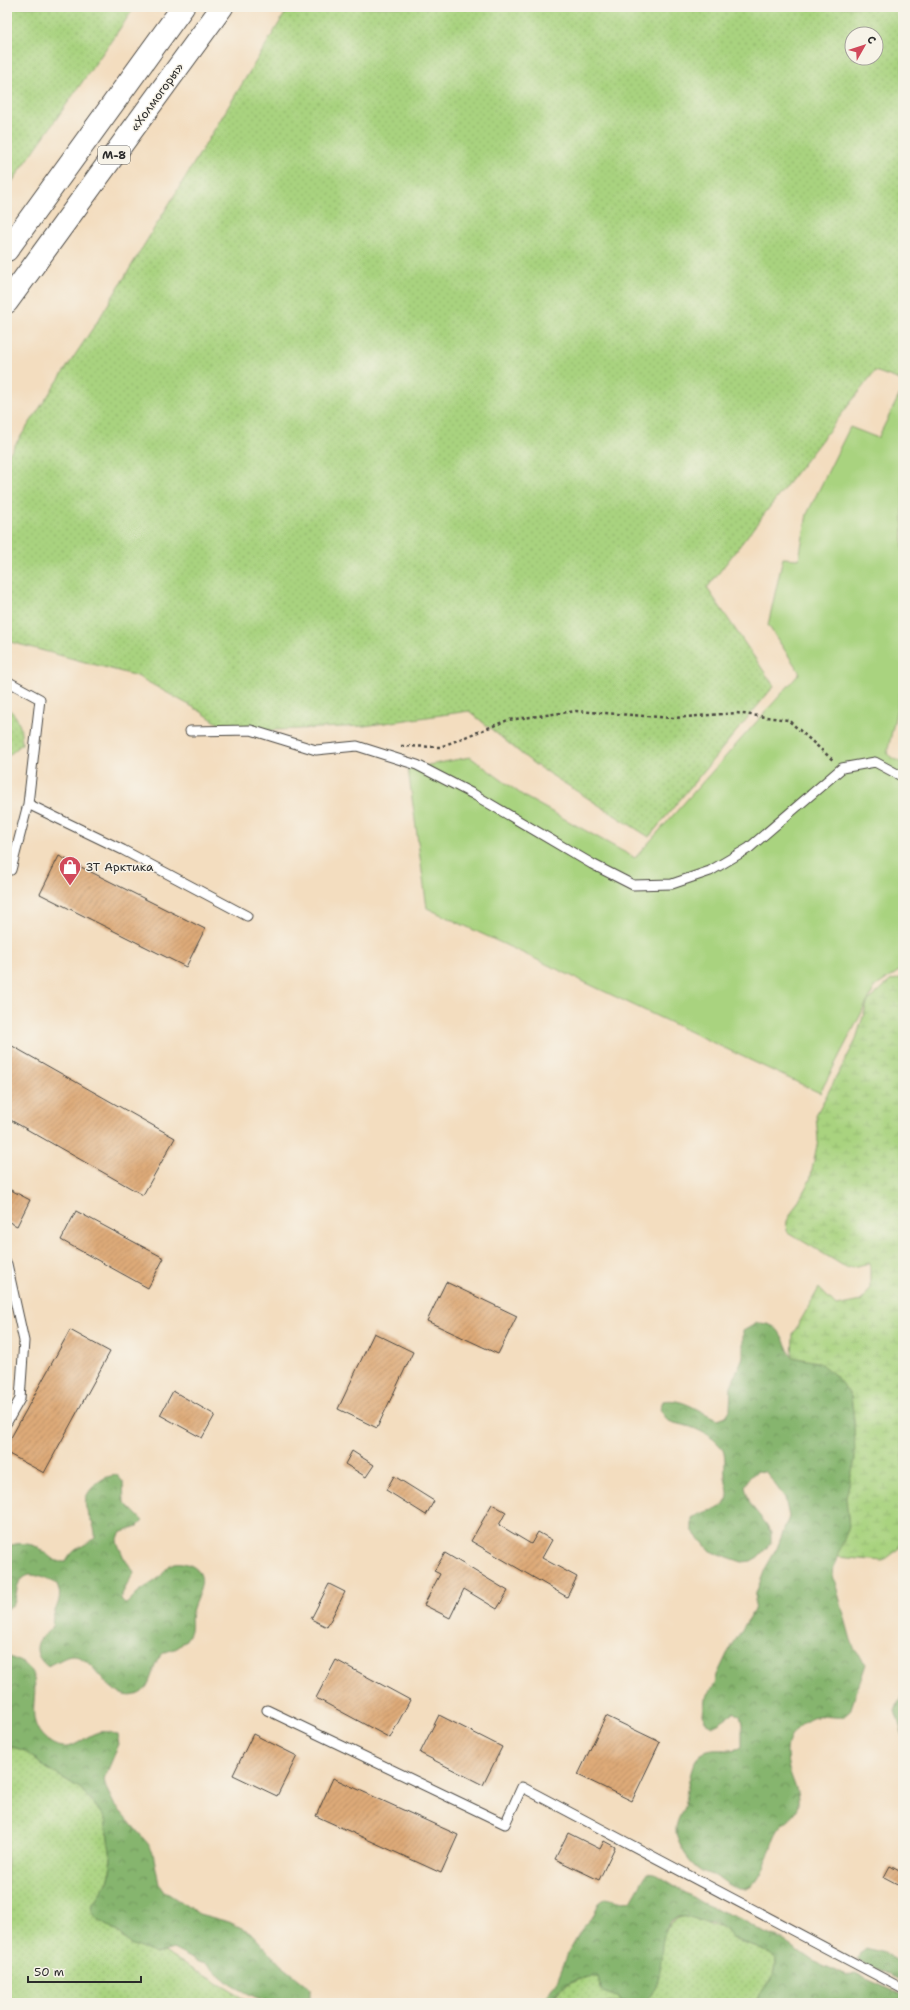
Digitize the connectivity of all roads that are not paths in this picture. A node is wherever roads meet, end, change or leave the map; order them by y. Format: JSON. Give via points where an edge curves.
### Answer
{"nodes":[{"id":1,"x":183,"y":7,"type":"edge"},
{"id":2,"x":222,"y":7,"type":"edge"},
{"id":3,"x":7,"y":250,"type":"edge"},
{"id":4,"x":7,"y":302,"type":"edge"},
{"id":5,"x":7,"y":681,"type":"edge"},
{"id":6,"x":190,"y":731,"type":"dead end"},
{"id":7,"x":903,"y":777,"type":"edge"},
{"id":8,"x":28,"y":804,"type":"junction"},
{"id":9,"x":11,"y":870,"type":"dead end"},
{"id":10,"x":247,"y":916,"type":"dead end"},
{"id":11,"x":7,"y":1264,"type":"edge"},
{"id":12,"x":7,"y":1422,"type":"edge"},
{"id":13,"x":267,"y":1710,"type":"dead end"},
{"id":14,"x":903,"y":1989,"type":"edge"}],
"edges":[{"from":1,"to":3,"type":"highway","number":"М-8"},
{"from":2,"to":4,"type":"highway","name":"«Холмогоры»","number":"М-8"},
{"from":5,"to":8,"type":"lane","via":[[40,698]]},
{"from":6,"to":7,"type":"lane","via":[[251,730],[316,750],[357,746],[417,765],[633,885],[672,884],[710,871],[749,848],[842,768],[875,762]]},
{"from":8,"to":9,"type":"lane"},
{"from":8,"to":10,"type":"lane","via":[[123,850]]},
{"from":11,"to":12,"type":"lane","via":[[24,1341],[20,1399]]},
{"from":13,"to":14,"type":"lane","via":[[505,1824],[522,1787]]}]}
